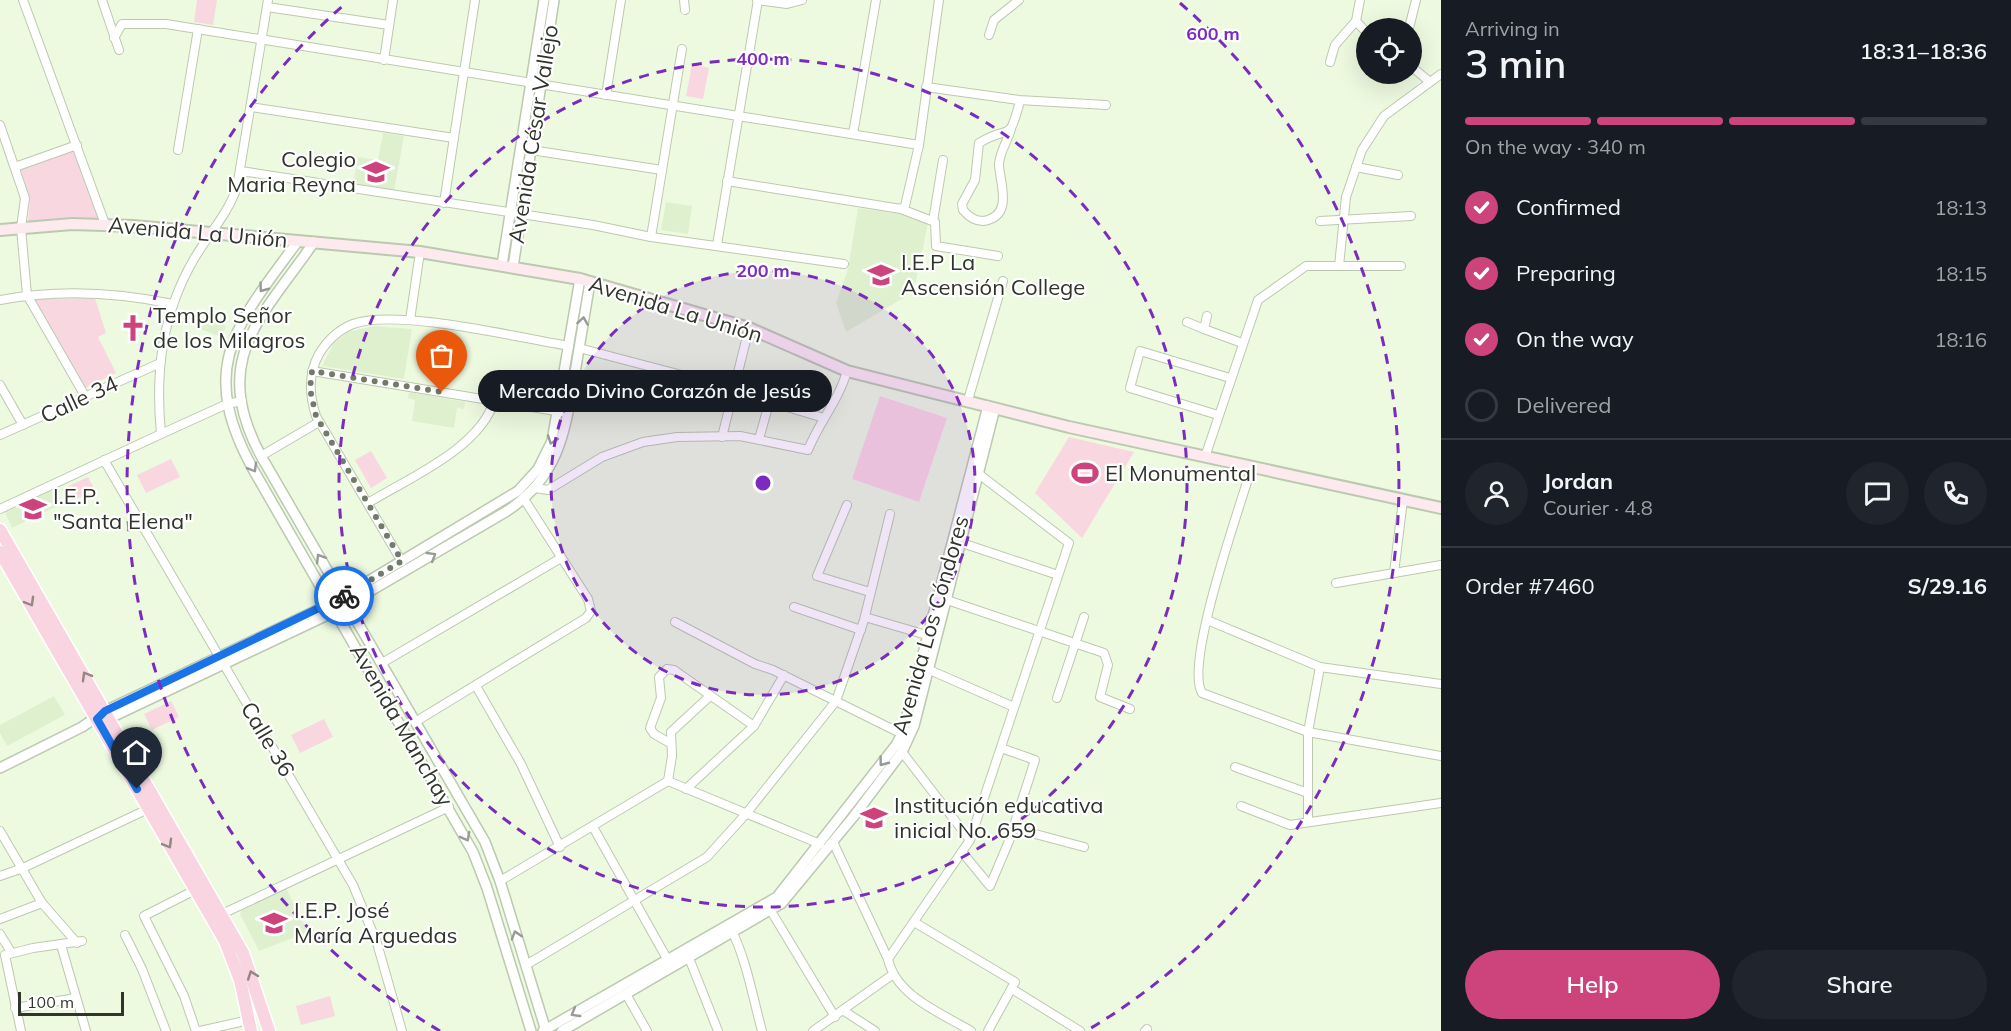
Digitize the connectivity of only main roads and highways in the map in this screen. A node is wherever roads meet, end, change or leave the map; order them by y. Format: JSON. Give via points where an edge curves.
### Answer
{"nodes":[{"id":1,"x":0,"y":230,"type":"edge"},
{"id":2,"x":1441,"y":508,"type":"edge"},
{"id":3,"x":0,"y":530,"type":"edge"},
{"id":4,"x":0,"y":552,"type":"edge"},
{"id":5,"x":104,"y":716,"type":"junction"},
{"id":6,"x":250,"y":1025,"type":"edge"},
{"id":7,"x":269,"y":1031,"type":"edge"}],
"edges":[{"from":1,"to":2,"type":"main road","name":"Avenida La Unión","via":[[105,224],[211,233],[420,252],[585,281],[749,328],[847,371],[1205,457]]},
{"from":5,"to":3,"type":"main road","one_way":true},
{"from":4,"to":5,"type":"main road","one_way":true},
{"from":5,"to":6,"type":"main road","one_way":true,"via":[[148,809],[231,954]]},
{"from":7,"to":5,"type":"main road","one_way":true,"via":[[248,963]]}]}
